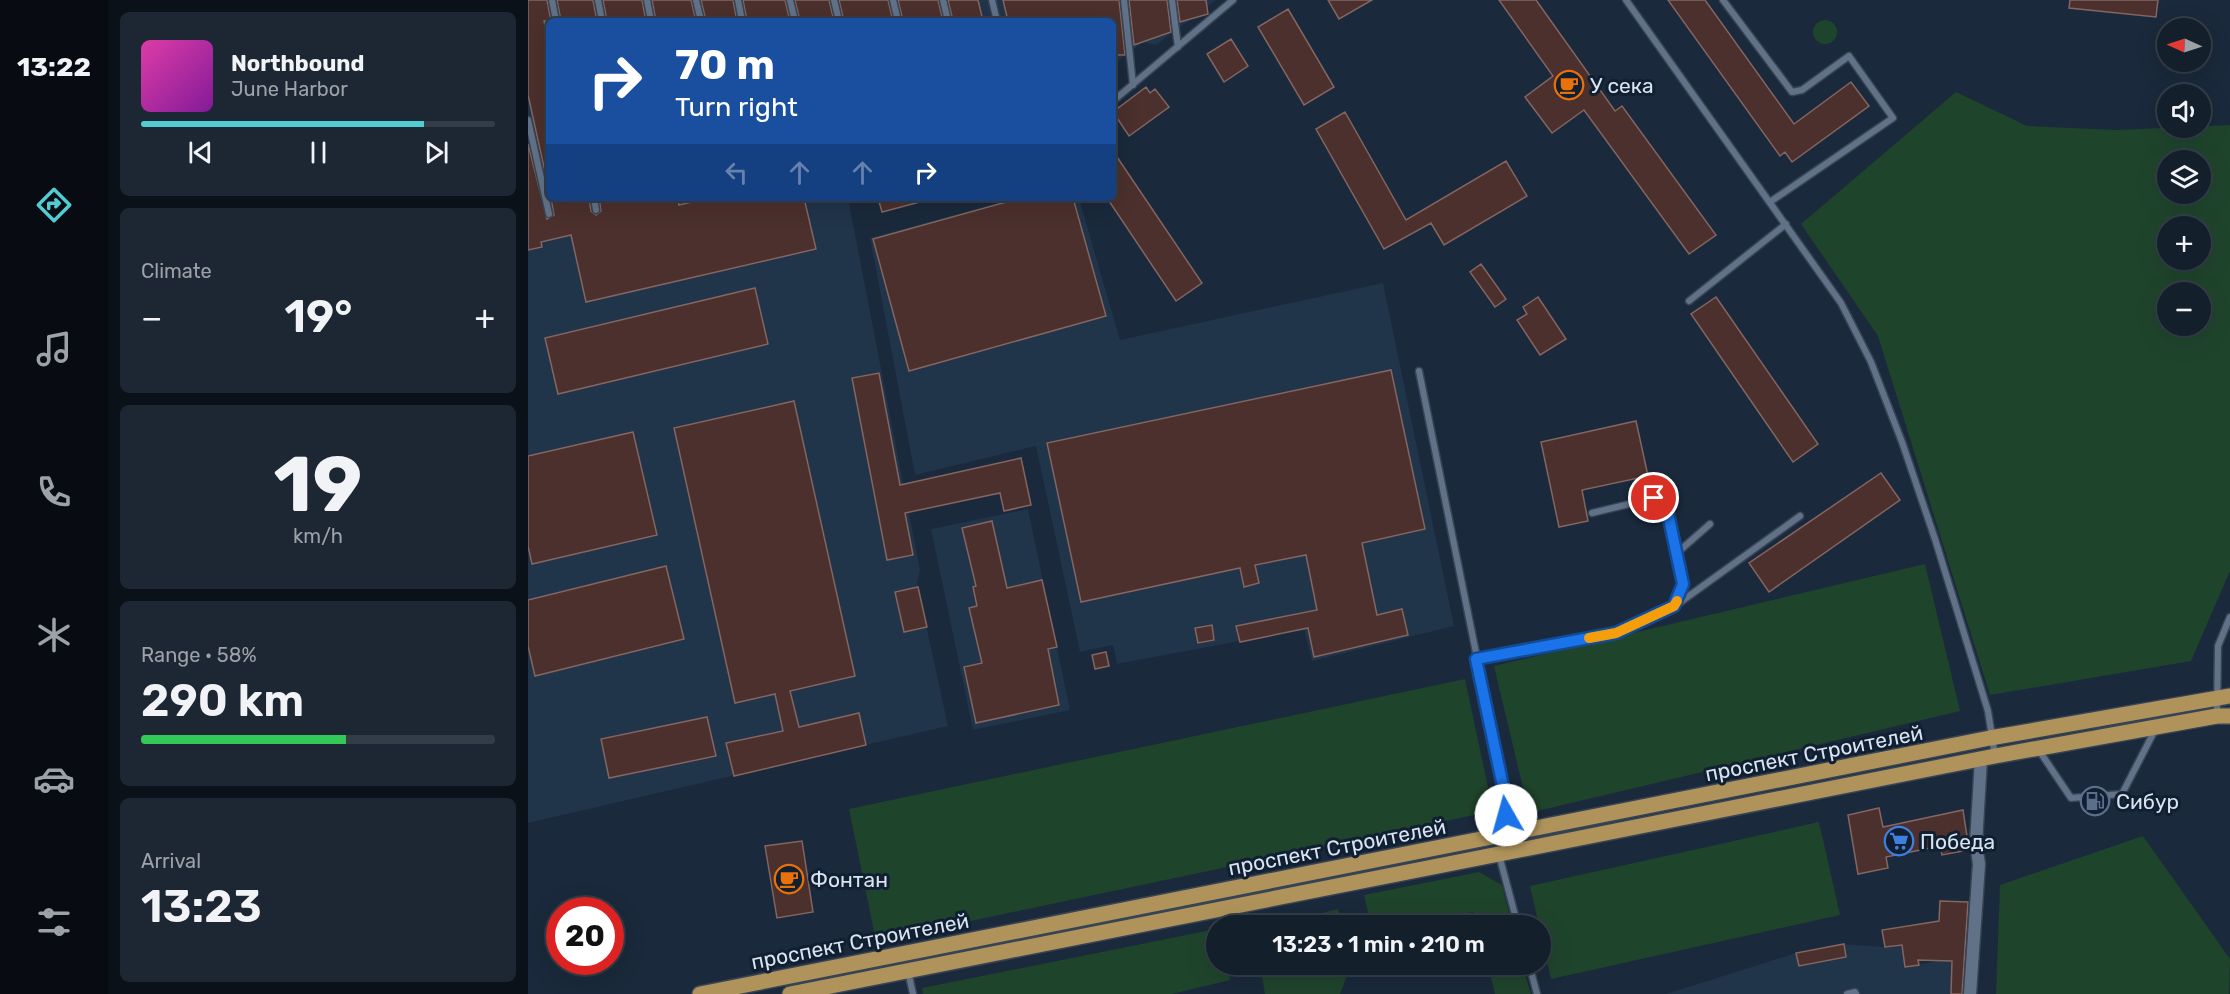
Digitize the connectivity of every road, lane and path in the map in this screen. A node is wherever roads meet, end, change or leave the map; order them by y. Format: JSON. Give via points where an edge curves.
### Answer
{"nodes":[{"id":1,"x":552,"y":0,"type":"edge"},
{"id":2,"x":598,"y":0,"type":"edge"},
{"id":3,"x":647,"y":0,"type":"edge"},
{"id":4,"x":696,"y":0,"type":"edge"},
{"id":5,"x":738,"y":0,"type":"edge"},
{"id":6,"x":790,"y":0,"type":"edge"},
{"id":7,"x":834,"y":0,"type":"edge"},
{"id":8,"x":893,"y":0,"type":"edge"},
{"id":9,"x":943,"y":0,"type":"edge"},
{"id":10,"x":992,"y":0,"type":"edge"},
{"id":11,"x":1124,"y":0,"type":"edge"},
{"id":12,"x":1172,"y":0,"type":"edge"},
{"id":13,"x":1233,"y":0,"type":"edge"},
{"id":14,"x":1626,"y":0,"type":"edge"},
{"id":15,"x":1723,"y":0,"type":"edge"},
{"id":16,"x":555,"y":18,"type":"edge"},
{"id":17,"x":601,"y":18,"type":"edge"},
{"id":18,"x":650,"y":18,"type":"edge"},
{"id":19,"x":700,"y":18,"type":"edge"},
{"id":20,"x":741,"y":18,"type":"edge"},
{"id":21,"x":794,"y":18,"type":"edge"},
{"id":22,"x":838,"y":18,"type":"edge"},
{"id":23,"x":897,"y":18,"type":"edge"},
{"id":24,"x":947,"y":18,"type":"edge"},
{"id":25,"x":996,"y":18,"type":"edge"},
{"id":26,"x":1178,"y":47,"type":"junction"},
{"id":27,"x":1132,"y":85,"type":"junction"},
{"id":28,"x":1116,"y":98,"type":"edge"},
{"id":29,"x":528,"y":120,"type":"edge"},
{"id":30,"x":546,"y":201,"type":"edge"},
{"id":31,"x":546,"y":201,"type":"edge"},
{"id":32,"x":594,"y":201,"type":"edge"},
{"id":33,"x":1770,"y":202,"type":"junction"},
{"id":34,"x":596,"y":210,"type":"dead end"},
{"id":35,"x":549,"y":214,"type":"dead end"},
{"id":36,"x":1786,"y":224,"type":"junction"},
{"id":37,"x":1689,"y":301,"type":"dead end"},
{"id":38,"x":1419,"y":371,"type":"dead end"},
{"id":39,"x":1592,"y":513,"type":"dead end"},
{"id":40,"x":1800,"y":516,"type":"dead end"},
{"id":41,"x":1710,"y":524,"type":"dead end"},
{"id":42,"x":1677,"y":553,"type":"junction"},
{"id":43,"x":1674,"y":606,"type":"junction"},
{"id":44,"x":2230,"y":617,"type":"edge"},
{"id":45,"x":1476,"y":659,"type":"junction"},
{"id":46,"x":2223,"y":697,"type":"edge"},
{"id":47,"x":2224,"y":716,"type":"edge"},
{"id":48,"x":2156,"y":727,"type":"junction"},
{"id":49,"x":1990,"y":738,"type":"junction"},
{"id":50,"x":2038,"y":749,"type":"junction"},
{"id":51,"x":1988,"y":758,"type":"junction"},
{"id":52,"x":1507,"y":835,"type":"junction"},
{"id":53,"x":1499,"y":854,"type":"junction"},
{"id":54,"x":1515,"y":915,"type":"edge"},
{"id":55,"x":904,"y":954,"type":"junction"},
{"id":56,"x":908,"y":971,"type":"junction"},
{"id":57,"x":1532,"y":975,"type":"edge"},
{"id":58,"x":700,"y":994,"type":"edge"},
{"id":59,"x":790,"y":994,"type":"edge"},
{"id":60,"x":913,"y":994,"type":"edge"},
{"id":61,"x":1537,"y":994,"type":"edge"},
{"id":62,"x":1847,"y":994,"type":"edge"},
{"id":63,"x":1856,"y":994,"type":"edge"},
{"id":64,"x":1970,"y":994,"type":"edge"}],
"edges":[{"from":1,"to":16,"type":"lane"},
{"from":2,"to":17,"type":"lane"},
{"from":3,"to":18,"type":"lane"},
{"from":4,"to":19,"type":"lane"},
{"from":5,"to":20,"type":"lane"},
{"from":6,"to":21,"type":"lane"},
{"from":7,"to":22,"type":"lane"},
{"from":8,"to":23,"type":"lane"},
{"from":9,"to":24,"type":"lane"},
{"from":10,"to":25,"type":"lane"},
{"from":11,"to":27,"type":"lane"},
{"from":12,"to":26,"type":"lane"},
{"from":13,"to":26,"type":"lane"},
{"from":14,"to":33,"type":"lane"},
{"from":15,"to":33,"type":"lane","via":[[1792,92],[1802,90],[1849,56],[1893,118]]},
{"from":26,"to":27,"type":"lane"},
{"from":27,"to":28,"type":"lane"},
{"from":29,"to":31,"type":"lane"},
{"from":30,"to":35,"type":"lane"},
{"from":32,"to":34,"type":"lane"},
{"from":33,"to":36,"type":"lane"},
{"from":36,"to":37,"type":"lane"},
{"from":36,"to":49,"type":"lane","via":[[1841,303],[1871,362],[1902,442],[1988,711]]},
{"from":38,"to":45,"type":"lane"},
{"from":39,"to":42,"type":"lane","via":[[1654,498],[1667,509]]},
{"from":40,"to":43,"type":"lane"},
{"from":41,"to":42,"type":"lane"},
{"from":42,"to":43,"type":"lane","via":[[1683,584]]},
{"from":43,"to":45,"type":"lane","via":[[1616,633]]},
{"from":44,"to":46,"type":"lane","via":[[2218,646]]},
{"from":45,"to":52,"type":"lane","via":[[1505,796]]},
{"from":46,"to":47,"type":"lane"},
{"from":46,"to":49,"type":"main road","name":"проспект Строителей"},
{"from":47,"to":48,"type":"main road","name":"проспект Строителей"},
{"from":48,"to":50,"type":"main road","name":"проспект Строителей"},
{"from":48,"to":50,"type":"lane","via":[[2122,794],[2071,798]]},
{"from":49,"to":51,"type":"lane"},
{"from":49,"to":52,"type":"main road","name":"проспект Строителей"},
{"from":50,"to":51,"type":"main road","name":"проспект Строителей"},
{"from":51,"to":53,"type":"main road","name":"проспект Строителей"},
{"from":51,"to":64,"type":"street","via":[[1976,843]]},
{"from":52,"to":55,"type":"main road","name":"проспект Строителей"},
{"from":53,"to":54,"type":"lane"},
{"from":53,"to":56,"type":"main road","name":"проспект Строителей"},
{"from":55,"to":56,"type":"main road"},
{"from":55,"to":58,"type":"main road","name":"проспект Строителей"},
{"from":56,"to":59,"type":"main road","name":"проспект Строителей"},
{"from":56,"to":60,"type":"lane"},
{"from":57,"to":61,"type":"lane"},
{"from":62,"to":63,"type":"lane"}]}
